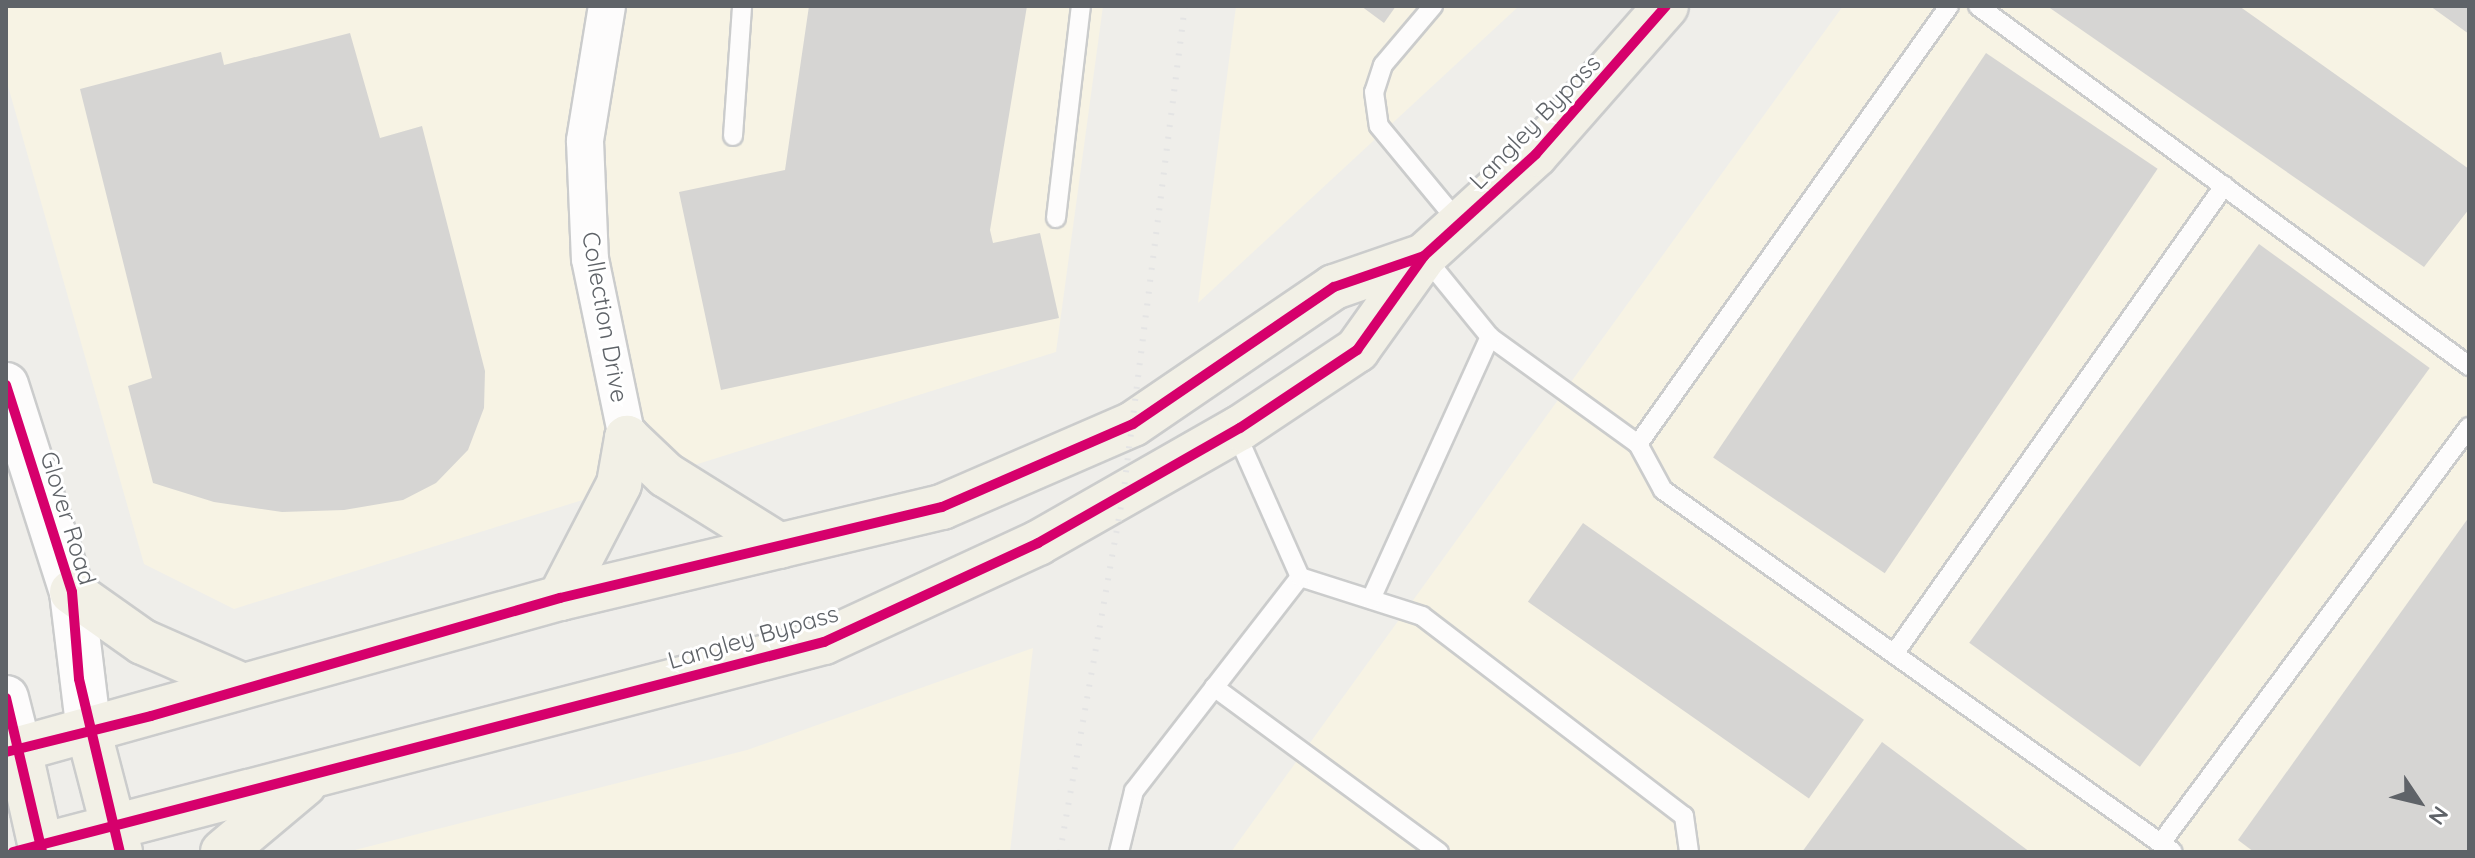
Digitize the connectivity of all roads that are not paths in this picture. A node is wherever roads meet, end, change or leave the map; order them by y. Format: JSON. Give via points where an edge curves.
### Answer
{"nodes":[{"id":1,"x":607,"y":6,"type":"edge"},
{"id":2,"x":742,"y":6,"type":"edge"},
{"id":3,"x":1081,"y":6,"type":"edge"},
{"id":4,"x":1433,"y":6,"type":"edge"},
{"id":5,"x":1666,"y":6,"type":"edge"},
{"id":6,"x":1949,"y":6,"type":"edge"},
{"id":7,"x":1978,"y":6,"type":"edge"},
{"id":8,"x":733,"y":136,"type":"dead end"},
{"id":9,"x":2224,"y":186,"type":"junction"},
{"id":10,"x":1056,"y":218,"type":"dead end"},
{"id":11,"x":1461,"y":225,"type":"junction"},
{"id":12,"x":1424,"y":256,"type":"junction"},
{"id":13,"x":1490,"y":337,"type":"junction"},
{"id":14,"x":2469,"y":366,"type":"edge"},
{"id":15,"x":6,"y":385,"type":"edge"},
{"id":16,"x":2469,"y":427,"type":"edge"},
{"id":17,"x":1235,"y":430,"type":"junction"},
{"id":18,"x":627,"y":438,"type":"junction"},
{"id":19,"x":1638,"y":444,"type":"junction"},
{"id":20,"x":780,"y":546,"type":"junction"},
{"id":21,"x":1300,"y":577,"type":"junction"},
{"id":22,"x":72,"y":592,"type":"junction"},
{"id":23,"x":560,"y":598,"type":"junction"},
{"id":24,"x":1371,"y":599,"type":"junction"},
{"id":25,"x":1894,"y":654,"type":"junction"},
{"id":26,"x":243,"y":686,"type":"junction"},
{"id":27,"x":1214,"y":687,"type":"junction"},
{"id":28,"x":6,"y":698,"type":"edge"},
{"id":29,"x":89,"y":733,"type":"junction"},
{"id":30,"x":19,"y":749,"type":"junction"},
{"id":31,"x":321,"y":771,"type":"junction"},
{"id":32,"x":117,"y":840,"type":"edge"},
{"id":33,"x":2167,"y":848,"type":"edge"},
{"id":34,"x":42,"y":849,"type":"edge"},
{"id":35,"x":223,"y":852,"type":"edge"},
{"id":36,"x":1119,"y":852,"type":"edge"},
{"id":37,"x":1439,"y":852,"type":"edge"},
{"id":38,"x":1689,"y":852,"type":"edge"}],
"edges":[{"from":1,"to":18,"type":"street","name":"Collection Drive","via":[[585,141],[590,259]]},
{"from":2,"to":8,"type":"lane"},
{"from":3,"to":10,"type":"lane"},
{"from":4,"to":11,"type":"lane","via":[[1383,65],[1374,92],[1379,126]]},
{"from":5,"to":11,"type":"highway","name":"Langley Bypass","via":[[1536,154]]},
{"from":6,"to":19,"type":"lane"},
{"from":7,"to":9,"type":"lane"},
{"from":9,"to":14,"type":"lane"},
{"from":9,"to":25,"type":"lane"},
{"from":11,"to":12,"type":"highway","name":"Langley Bypass"},
{"from":12,"to":13,"type":"lane"},
{"from":12,"to":17,"type":"highway","name":"Langley Bypass","via":[[1357,350]]},
{"from":12,"to":20,"type":"highway","name":"Langley Bypass","via":[[1334,287],[1133,424],[1035,470],[942,507]]},
{"from":13,"to":19,"type":"lane"},
{"from":13,"to":24,"type":"lane"},
{"from":15,"to":22,"type":"main road","name":"Glover Road"},
{"from":16,"to":33,"type":"lane"},
{"from":17,"to":21,"type":"lane"},
{"from":17,"to":31,"type":"highway","name":"Langley Bypass","via":[[1038,543],[824,642]]},
{"from":18,"to":20,"type":"highway","via":[[666,475]]},
{"from":18,"to":23,"type":"highway","via":[[619,484]]},
{"from":19,"to":25,"type":"lane","via":[[1663,490]]},
{"from":20,"to":23,"type":"highway","name":"Langley Bypass"},
{"from":21,"to":24,"type":"lane"},
{"from":21,"to":27,"type":"lane"},
{"from":22,"to":26,"type":"highway","via":[[143,642]]},
{"from":22,"to":29,"type":"main road","name":"Glover Road"},
{"from":23,"to":26,"type":"highway","name":"Langley Bypass"},
{"from":24,"to":38,"type":"lane","via":[[1422,616],[1684,816]]},
{"from":25,"to":33,"type":"lane"},
{"from":26,"to":29,"type":"highway","name":"Langley Bypass"},
{"from":27,"to":36,"type":"lane","via":[[1134,791]]},
{"from":27,"to":37,"type":"lane"},
{"from":28,"to":30,"type":"main road"},
{"from":29,"to":30,"type":"highway","name":"Langley Bypass"},
{"from":29,"to":32,"type":"highway","name":"Glover Road"},
{"from":30,"to":34,"type":"highway"},
{"from":31,"to":32,"type":"highway","name":"Langley Bypass"},
{"from":31,"to":35,"type":"highway"},
{"from":32,"to":34,"type":"highway","name":"Langley Bypass"}]}
